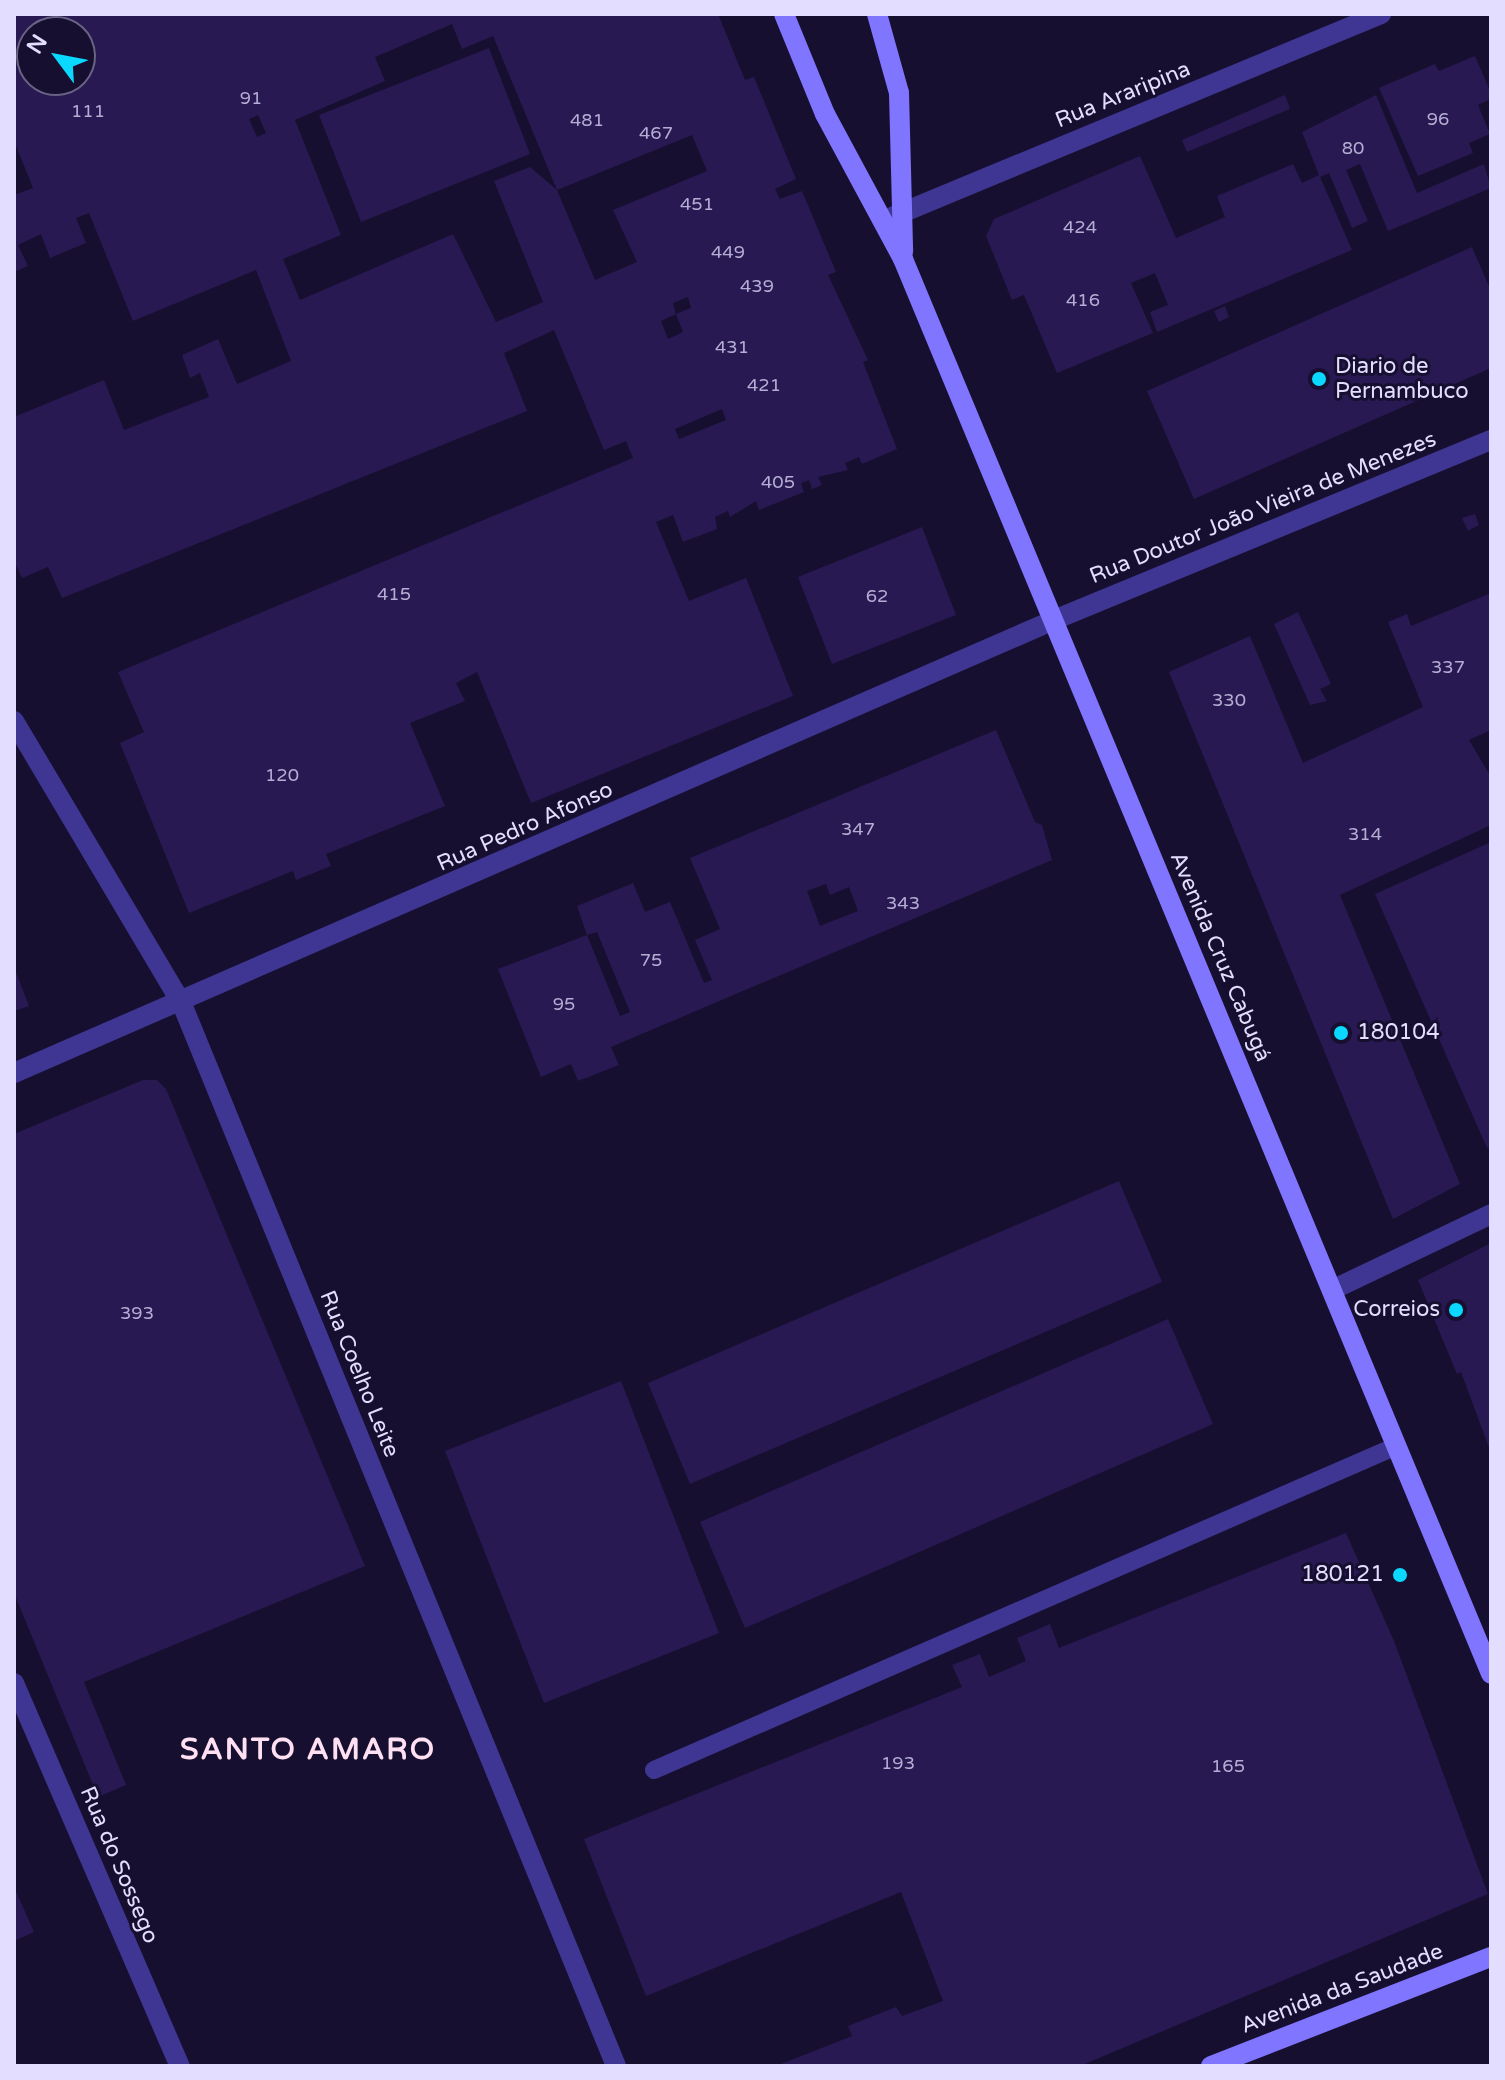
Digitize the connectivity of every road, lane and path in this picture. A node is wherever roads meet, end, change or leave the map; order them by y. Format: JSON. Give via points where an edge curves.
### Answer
{"nodes":[{"id":1,"x":784,"y":14,"type":"edge"},
{"id":2,"x":877,"y":14,"type":"edge"},
{"id":3,"x":1381,"y":14,"type":"edge"},
{"id":4,"x":892,"y":216,"type":"junction"},
{"id":5,"x":1491,"y":440,"type":"edge"},
{"id":6,"x":1054,"y":620,"type":"junction"},
{"id":7,"x":14,"y":721,"type":"edge"},
{"id":8,"x":182,"y":1004,"type":"junction"},
{"id":9,"x":14,"y":1073,"type":"edge"},
{"id":10,"x":1491,"y":1214,"type":"edge"},
{"id":11,"x":1332,"y":1290,"type":"junction"},
{"id":12,"x":1394,"y":1447,"type":"junction"},
{"id":13,"x":1491,"y":1674,"type":"edge"},
{"id":14,"x":14,"y":1683,"type":"edge"},
{"id":15,"x":654,"y":1770,"type":"dead end"},
{"id":16,"x":1491,"y":1957,"type":"edge"},
{"id":17,"x":180,"y":2066,"type":"edge"},
{"id":18,"x":616,"y":2066,"type":"edge"},
{"id":19,"x":1211,"y":2066,"type":"edge"}],
"edges":[{"from":1,"to":4,"type":"main road","name":"Avenida Cruz Cabugá","via":[[825,114]]},
{"from":2,"to":4,"type":"main road","name":"Avenida Cruz Cabugá","via":[[899,93]]},
{"from":3,"to":4,"type":"street","name":"Rua Araripina"},
{"from":4,"to":6,"type":"main road","name":"Avenida Cruz Cabugá","via":[[903,259]]},
{"from":5,"to":6,"type":"street","name":"Rua Doutor João Vieira de Menezes"},
{"from":6,"to":8,"type":"street","name":"Rua Pedro Afonso"},
{"from":6,"to":11,"type":"main road","name":"Avenida Cruz Cabugá"},
{"from":7,"to":8,"type":"street","name":"Rua Coelho Leite"},
{"from":8,"to":9,"type":"street","name":"Rua Pedro Afonso"},
{"from":8,"to":18,"type":"street","name":"Rua Coelho Leite"},
{"from":10,"to":11,"type":"street"},
{"from":11,"to":12,"type":"main road","name":"Avenida Cruz Cabugá"},
{"from":12,"to":13,"type":"main road","name":"Avenida Cruz Cabugá"},
{"from":12,"to":15,"type":"lane"},
{"from":14,"to":17,"type":"street","name":"Rua do Sossego"},
{"from":16,"to":19,"type":"main road","name":"Avenida da Saudade"}]}
